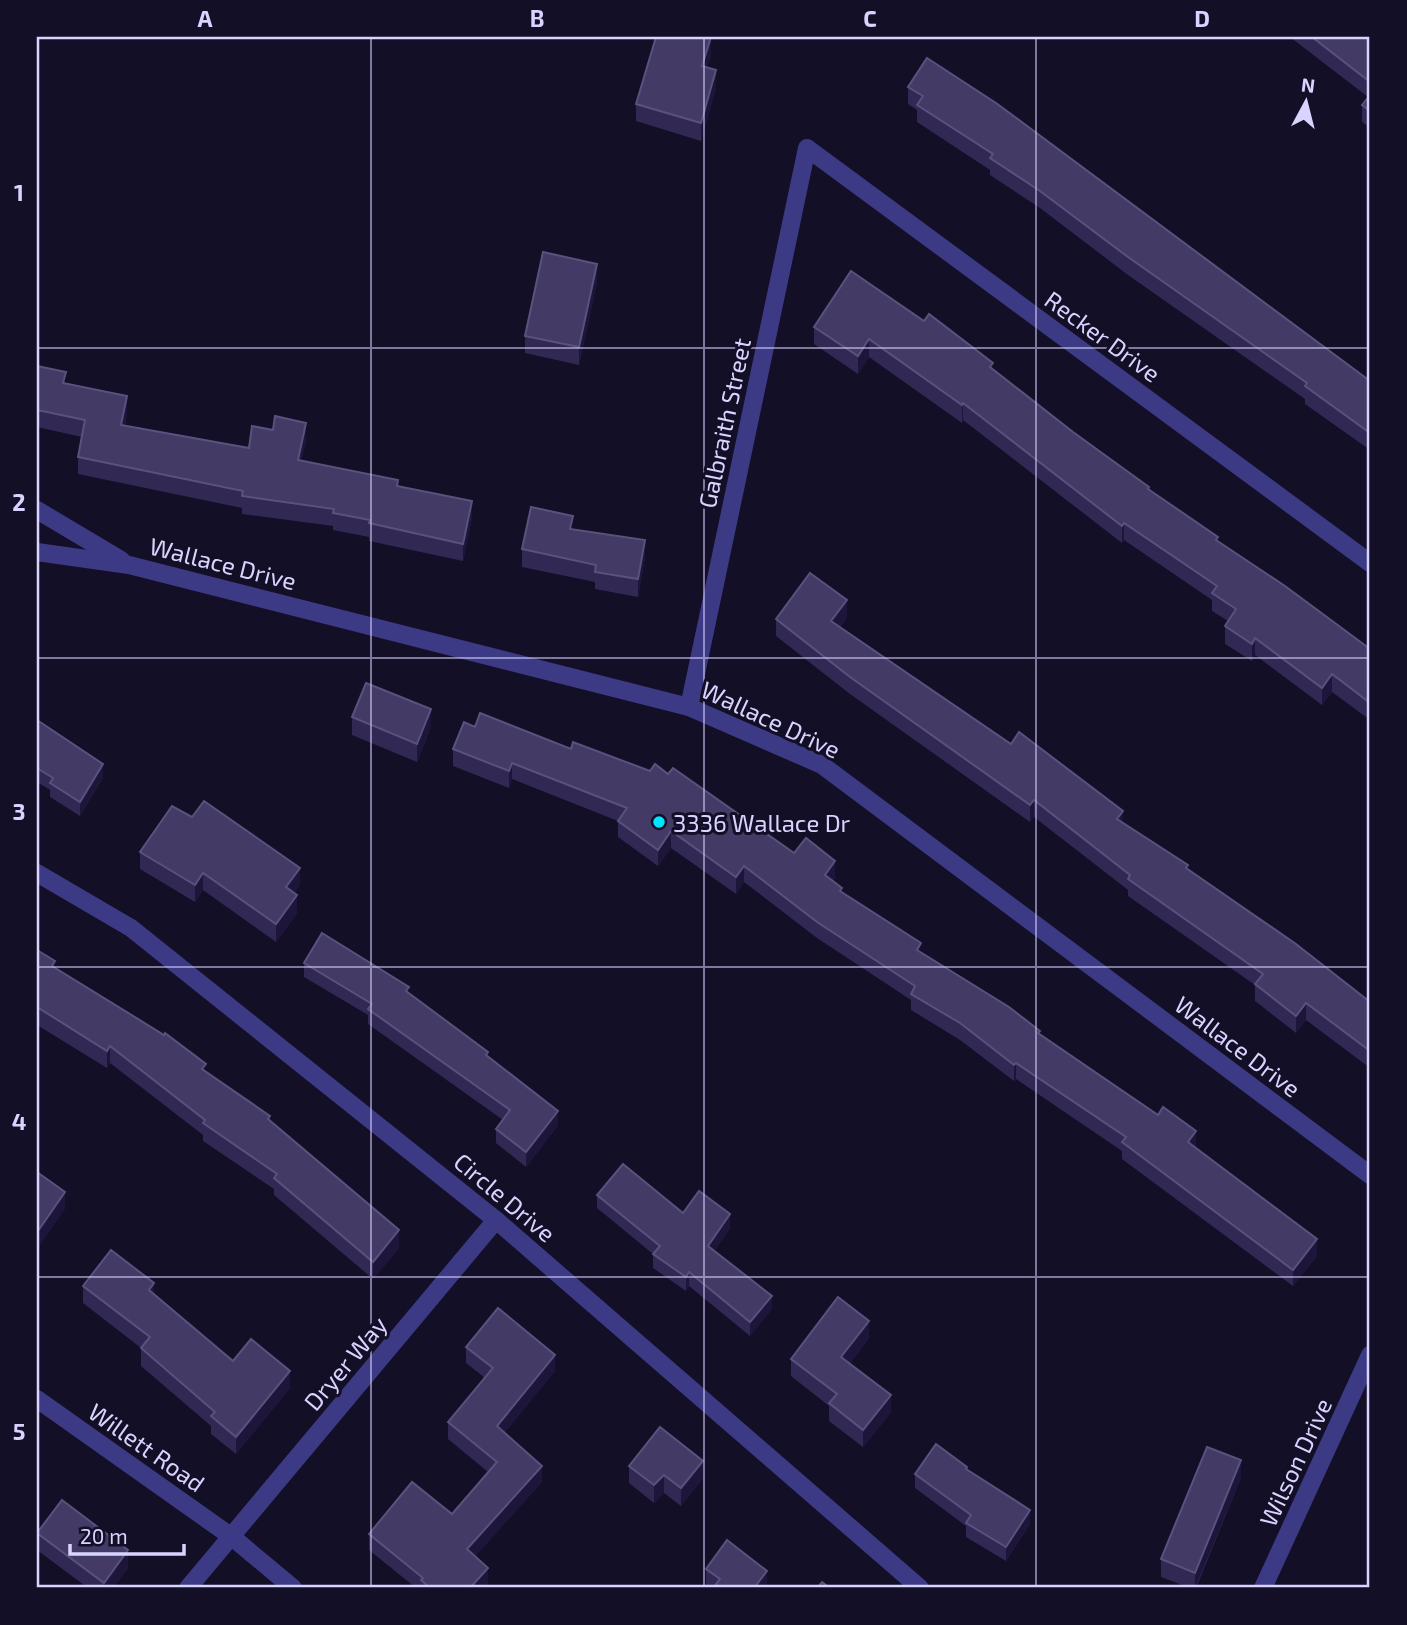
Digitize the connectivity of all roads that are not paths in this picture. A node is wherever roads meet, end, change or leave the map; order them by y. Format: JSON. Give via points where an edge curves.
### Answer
{"nodes":[{"id":1,"x":807,"y":149,"type":"joint"},
{"id":2,"x":37,"y":510,"type":"edge"},
{"id":3,"x":37,"y":552,"type":"edge"},
{"id":4,"x":1370,"y":563,"type":"edge"},
{"id":5,"x":129,"y":565,"type":"junction"},
{"id":6,"x":689,"y":707,"type":"junction"},
{"id":7,"x":37,"y":873,"type":"edge"},
{"id":8,"x":1370,"y":1175,"type":"edge"},
{"id":9,"x":496,"y":1220,"type":"junction"},
{"id":10,"x":1370,"y":1355,"type":"edge"},
{"id":11,"x":37,"y":1399,"type":"edge"},
{"id":12,"x":232,"y":1537,"type":"junction"},
{"id":13,"x":188,"y":1588,"type":"edge"},
{"id":14,"x":293,"y":1588,"type":"edge"},
{"id":15,"x":920,"y":1588,"type":"edge"},
{"id":16,"x":1263,"y":1588,"type":"edge"}],
"edges":[{"from":1,"to":4,"type":"street","name":"Recker Drive"},
{"from":1,"to":6,"type":"street","name":"Galbraith Street"},
{"from":2,"to":5,"type":"street"},
{"from":3,"to":5,"type":"street","name":"Wallace Drive"},
{"from":5,"to":6,"type":"street","name":"Wallace Drive"},
{"from":6,"to":8,"type":"street","name":"Wallace Drive","via":[[822,765]]},
{"from":7,"to":9,"type":"street","name":"Circle Drive","via":[[131,928]]},
{"from":9,"to":12,"type":"street","name":"Dryer Way"},
{"from":9,"to":15,"type":"street","name":"Circle Drive"},
{"from":10,"to":16,"type":"street","name":"Wilson Drive"},
{"from":11,"to":12,"type":"street","name":"Willett Road"},
{"from":12,"to":13,"type":"street","name":"Dryer Way"},
{"from":12,"to":14,"type":"street","name":"Willett Road"}]}
